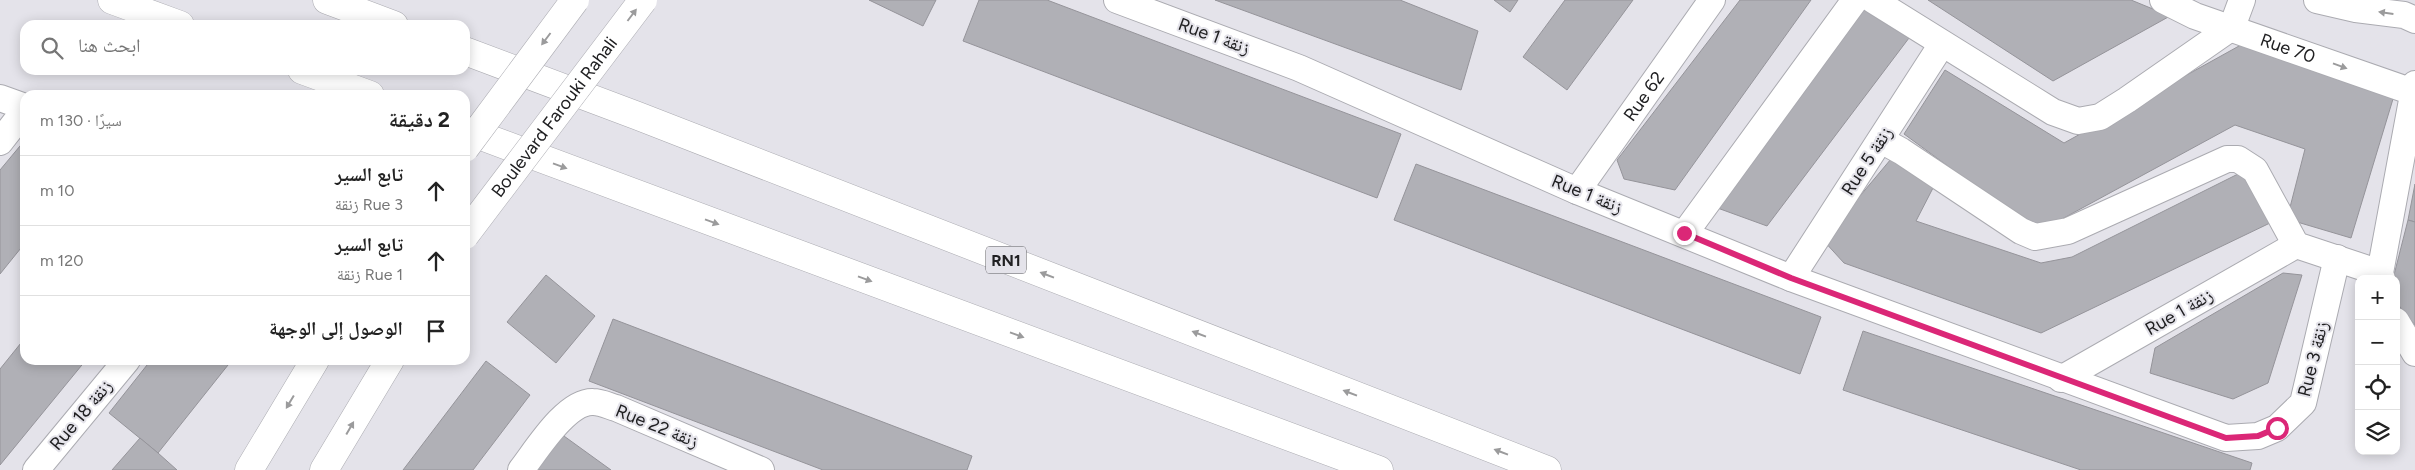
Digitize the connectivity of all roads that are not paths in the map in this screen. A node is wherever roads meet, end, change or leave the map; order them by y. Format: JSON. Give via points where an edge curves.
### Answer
{"nodes":[{"id":1,"x":112,"y":0,"type":"edge"},
{"id":2,"x":327,"y":0,"type":"edge"},
{"id":3,"x":575,"y":0,"type":"edge"},
{"id":4,"x":643,"y":0,"type":"edge"},
{"id":5,"x":1117,"y":0,"type":"edge"},
{"id":6,"x":1712,"y":0,"type":"edge"},
{"id":7,"x":1855,"y":0,"type":"edge"},
{"id":8,"x":1873,"y":0,"type":"edge"},
{"id":9,"x":2163,"y":0,"type":"edge"},
{"id":10,"x":2242,"y":0,"type":"edge"},
{"id":11,"x":2317,"y":0,"type":"edge"},
{"id":12,"x":2357,"y":4,"type":"edge"},
{"id":13,"x":166,"y":20,"type":"edge"},
{"id":14,"x":381,"y":20,"type":"edge"},
{"id":15,"x":2415,"y":20,"type":"edge"},
{"id":16,"x":2232,"y":26,"type":"junction"},
{"id":17,"x":1942,"y":44,"type":"junction"},
{"id":18,"x":470,"y":53,"type":"edge"},
{"id":19,"x":316,"y":75,"type":"edge"},
{"id":20,"x":2414,"y":88,"type":"edge"},
{"id":21,"x":356,"y":90,"type":"edge"},
{"id":22,"x":0,"y":98,"type":"edge"},
{"id":23,"x":20,"y":104,"type":"edge"},
{"id":24,"x":20,"y":116,"type":"edge"},
{"id":25,"x":470,"y":132,"type":"edge"},
{"id":26,"x":1881,"y":140,"type":"junction"},
{"id":27,"x":470,"y":141,"type":"edge"},
{"id":28,"x":0,"y":142,"type":"edge"},
{"id":29,"x":1577,"y":191,"type":"junction"},
{"id":30,"x":470,"y":228,"type":"edge"},
{"id":31,"x":1684,"y":233,"type":"junction"},
{"id":32,"x":2296,"y":245,"type":"junction"},
{"id":33,"x":2337,"y":258,"type":"junction"},
{"id":34,"x":2379,"y":275,"type":"edge"},
{"id":35,"x":2381,"y":275,"type":"edge"},
{"id":36,"x":1791,"y":278,"type":"junction"},
{"id":37,"x":2400,"y":327,"type":"edge"},
{"id":38,"x":2415,"y":352,"type":"edge"},
{"id":39,"x":123,"y":365,"type":"edge"},
{"id":40,"x":312,"y":365,"type":"edge"},
{"id":41,"x":387,"y":365,"type":"edge"},
{"id":42,"x":2061,"y":379,"type":"junction"},
{"id":43,"x":2226,"y":438,"type":"joint"},
{"id":44,"x":36,"y":470,"type":"edge"},
{"id":45,"x":249,"y":470,"type":"edge"},
{"id":46,"x":324,"y":470,"type":"edge"},
{"id":47,"x":520,"y":470,"type":"edge"},
{"id":48,"x":761,"y":470,"type":"edge"},
{"id":49,"x":1379,"y":470,"type":"edge"},
{"id":50,"x":1547,"y":470,"type":"edge"}],
"edges":[{"from":1,"to":13,"type":"main road"},
{"from":2,"to":14,"type":"main road"},
{"from":3,"to":27,"type":"main road","one_way":true,"bridge":true},
{"from":30,"to":4,"type":"main road","name":"Boulevard Farouki Rahali","one_way":true,"bridge":true},
{"from":5,"to":29,"type":"street","name":"Rue 1 زنقة","via":[[1299,68]]},
{"from":6,"to":29,"type":"street","name":"Rue 62"},
{"from":7,"to":31,"type":"street"},
{"from":8,"to":17,"type":"street"},
{"from":9,"to":16,"type":"street","name":"Rue 70","via":[[2195,16]]},
{"from":10,"to":16,"type":"street"},
{"from":11,"to":12,"type":"street"},
{"from":15,"to":12,"type":"street","one_way":true},
{"from":16,"to":17,"type":"street","via":[[2100,117],[2078,121],[2053,112]]},
{"from":16,"to":20,"type":"street","name":"Rue 70","one_way":true},
{"from":17,"to":26,"type":"street","name":"Rue 5 زنقة"},
{"from":50,"to":18,"type":"main road","number":"RN1","one_way":true},
{"from":19,"to":21,"type":"main road"},
{"from":20,"to":35,"type":"street"},
{"from":22,"to":23,"type":"street"},
{"from":24,"to":28,"type":"street"},
{"from":25,"to":49,"type":"main road","one_way":true},
{"from":26,"to":32,"type":"street","via":[[2021,231],[2036,237],[2068,231],[2227,158],[2238,159],[2255,170]]},
{"from":26,"to":36,"type":"street","name":"Rue 5 زنقة"},
{"from":29,"to":31,"type":"street","name":"Rue 1 زنقة"},
{"from":31,"to":36,"type":"street","name":"Rue 1 زنقة"},
{"from":32,"to":33,"type":"street"},
{"from":32,"to":42,"type":"street","name":"Rue 1 زنقة"},
{"from":33,"to":34,"type":"street"},
{"from":33,"to":43,"type":"street","name":"Rue 3 زنقة","via":[[2303,403],[2277,428],[2258,436]]},
{"from":36,"to":42,"type":"street","name":"Rue 1 زنقة"},
{"from":37,"to":38,"type":"street"},
{"from":39,"to":44,"type":"street","name":"Rue 18 زنقة"},
{"from":40,"to":45,"type":"main road","one_way":true},
{"from":46,"to":41,"type":"main road","one_way":true},
{"from":42,"to":43,"type":"street","name":"Rue 1 زنقة"},
{"from":47,"to":48,"type":"street","name":"Rue 22 زنقة","via":[[574,407],[593,402],[616,408]]}]}
